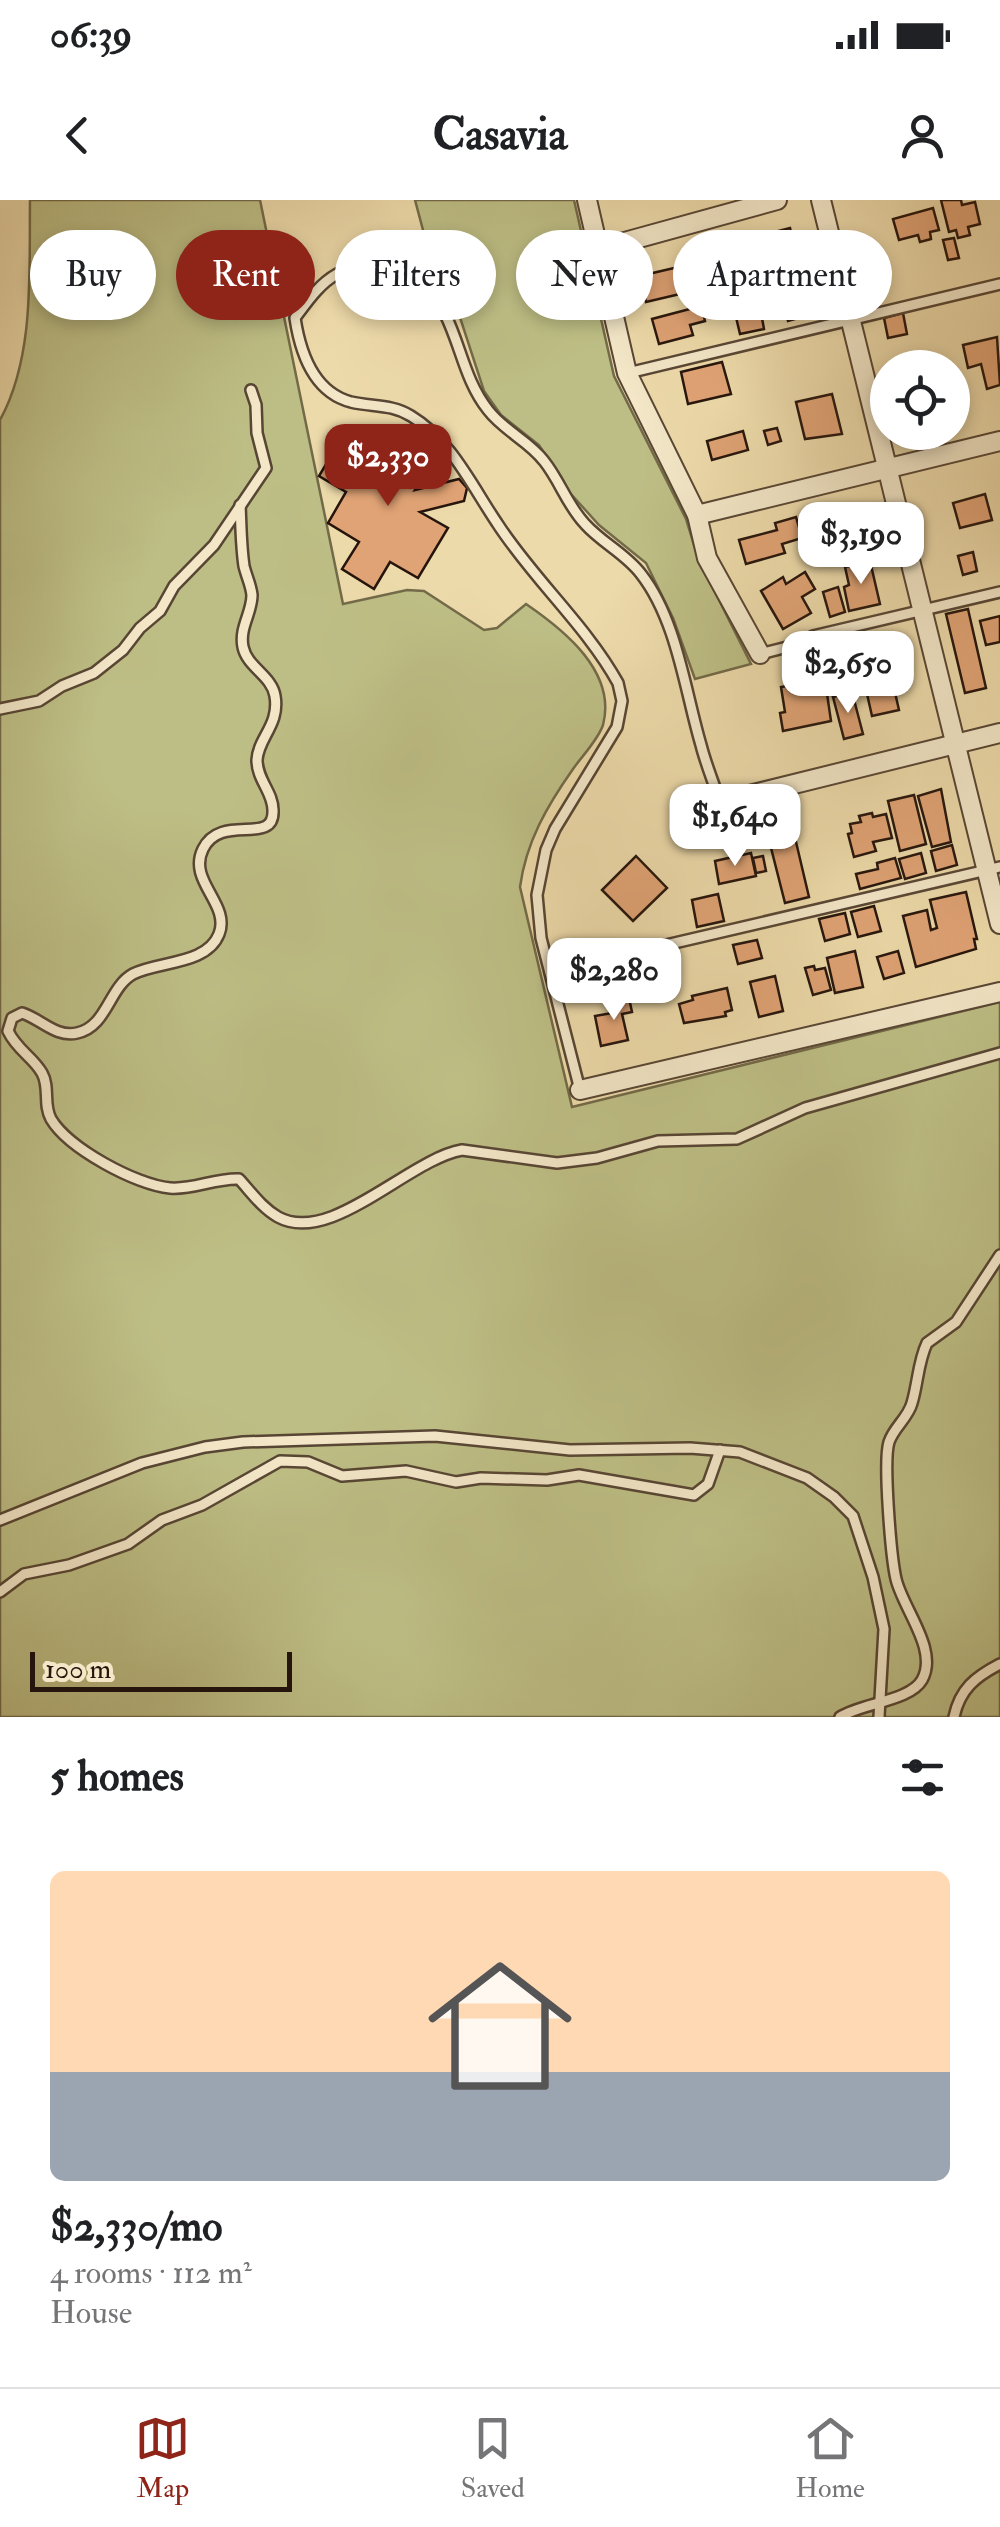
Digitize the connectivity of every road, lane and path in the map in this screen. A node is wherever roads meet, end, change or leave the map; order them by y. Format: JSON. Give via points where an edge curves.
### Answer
{"nodes":[{"id":1,"x":587,"y":200,"type":"edge"},
{"id":2,"x":777,"y":200,"type":"edge"},
{"id":3,"x":821,"y":200,"type":"edge"},
{"id":4,"x":594,"y":230,"type":"edge"},
{"id":5,"x":828,"y":230,"type":"edge"},
{"id":6,"x":653,"y":234,"type":"edge"},
{"id":7,"x":1000,"y":284,"type":"edge"},
{"id":8,"x":892,"y":310,"type":"edge"},
{"id":9,"x":615,"y":320,"type":"edge"},
{"id":10,"x":851,"y":320,"type":"joint"},
{"id":11,"x":627,"y":374,"type":"junction"},
{"id":12,"x":250,"y":390,"type":"dead end"},
{"id":13,"x":1000,"y":441,"type":"edge"},
{"id":14,"x":888,"y":469,"type":"junction"},
{"id":15,"x":240,"y":505,"type":"junction"},
{"id":16,"x":697,"y":515,"type":"junction"},
{"id":17,"x":1000,"y":592,"type":"edge"},
{"id":18,"x":922,"y":611,"type":"junction"},
{"id":19,"x":760,"y":654,"type":"joint"},
{"id":20,"x":0,"y":709,"type":"edge"},
{"id":21,"x":1000,"y":733,"type":"edge"},
{"id":22,"x":955,"y":744,"type":"junction"},
{"id":23,"x":720,"y":803,"type":"junction"},
{"id":24,"x":693,"y":809,"type":"dead end"},
{"id":25,"x":993,"y":869,"type":"edge"},
{"id":26,"x":1000,"y":924,"type":"edge"},
{"id":27,"x":550,"y":972,"type":"junction"},
{"id":28,"x":1000,"y":992,"type":"edge"},
{"id":29,"x":1000,"y":1053,"type":"edge"},
{"id":30,"x":580,"y":1090,"type":"joint"},
{"id":31,"x":1000,"y":1255,"type":"edge"},
{"id":32,"x":720,"y":1450,"type":"junction"},
{"id":33,"x":0,"y":1520,"type":"edge"},
{"id":34,"x":0,"y":1592,"type":"edge"},
{"id":35,"x":1000,"y":1664,"type":"edge"},
{"id":36,"x":879,"y":1701,"type":"junction"},
{"id":37,"x":840,"y":1717,"type":"edge"},
{"id":38,"x":878,"y":1717,"type":"edge"},
{"id":39,"x":954,"y":1717,"type":"edge"}],
"edges":[{"from":1,"to":4,"type":"street"},
{"from":2,"to":6,"type":"street"},
{"from":3,"to":5,"type":"street"},
{"from":7,"to":8,"type":"lane"},
{"from":9,"to":11,"type":"street"},
{"from":10,"to":11,"type":"lane"},
{"from":10,"to":14,"type":"street"},
{"from":11,"to":16,"type":"street"},
{"from":12,"to":15,"type":"lane","via":[[266,468]]},
{"from":13,"to":14,"type":"street"},
{"from":14,"to":16,"type":"street"},
{"from":14,"to":18,"type":"street"},
{"from":15,"to":20,"type":"lane","via":[[123,650],[40,701]]},
{"from":15,"to":29,"type":"lane","via":[[252,596],[243,651],[274,691],[276,711],[257,764],[274,810],[262,829],[224,830],[200,854],[201,879],[220,915],[212,946],[124,980],[85,1031],[60,1032],[22,1013],[12,1018],[12,1040],[43,1074],[47,1110],[71,1141],[156,1186],[239,1179],[274,1215],[302,1222],[350,1208],[450,1152],[557,1163],[658,1141],[737,1139],[805,1108]]},
{"from":16,"to":19,"type":"street","via":[[707,558]]},
{"from":17,"to":18,"type":"lane"},
{"from":18,"to":19,"type":"lane"},
{"from":18,"to":22,"type":"street"},
{"from":21,"to":22,"type":"street"},
{"from":22,"to":23,"type":"street"},
{"from":22,"to":25,"type":"street"},
{"from":23,"to":24,"type":"street"},
{"from":23,"to":27,"type":"lane","via":[[679,654],[642,575],[585,525],[543,458],[489,412],[444,313],[422,284],[374,266],[334,276],[295,318],[300,352],[321,383],[349,402],[390,406],[424,425],[475,484],[497,524],[618,683],[617,728],[555,829],[540,874],[538,918]]},
{"from":25,"to":26,"type":"street"},
{"from":25,"to":27,"type":"lane"},
{"from":27,"to":30,"type":"lane"},
{"from":28,"to":30,"type":"street"},
{"from":31,"to":36,"type":"lane","via":[[956,1322],[927,1343],[912,1404],[889,1441],[896,1578],[926,1668],[912,1692]]},
{"from":32,"to":33,"type":"lane","via":[[570,1450],[436,1436],[243,1442],[142,1463]]},
{"from":32,"to":34,"type":"lane","via":[[702,1492],[682,1496],[578,1475],[456,1482],[406,1471],[342,1476],[308,1462],[280,1461],[128,1544],[24,1574]]},
{"from":32,"to":36,"type":"lane","via":[[808,1478],[853,1516],[884,1629]]},
{"from":35,"to":39,"type":"lane","via":[[970,1683]]},
{"from":36,"to":37,"type":"lane"},
{"from":36,"to":38,"type":"lane"}]}
